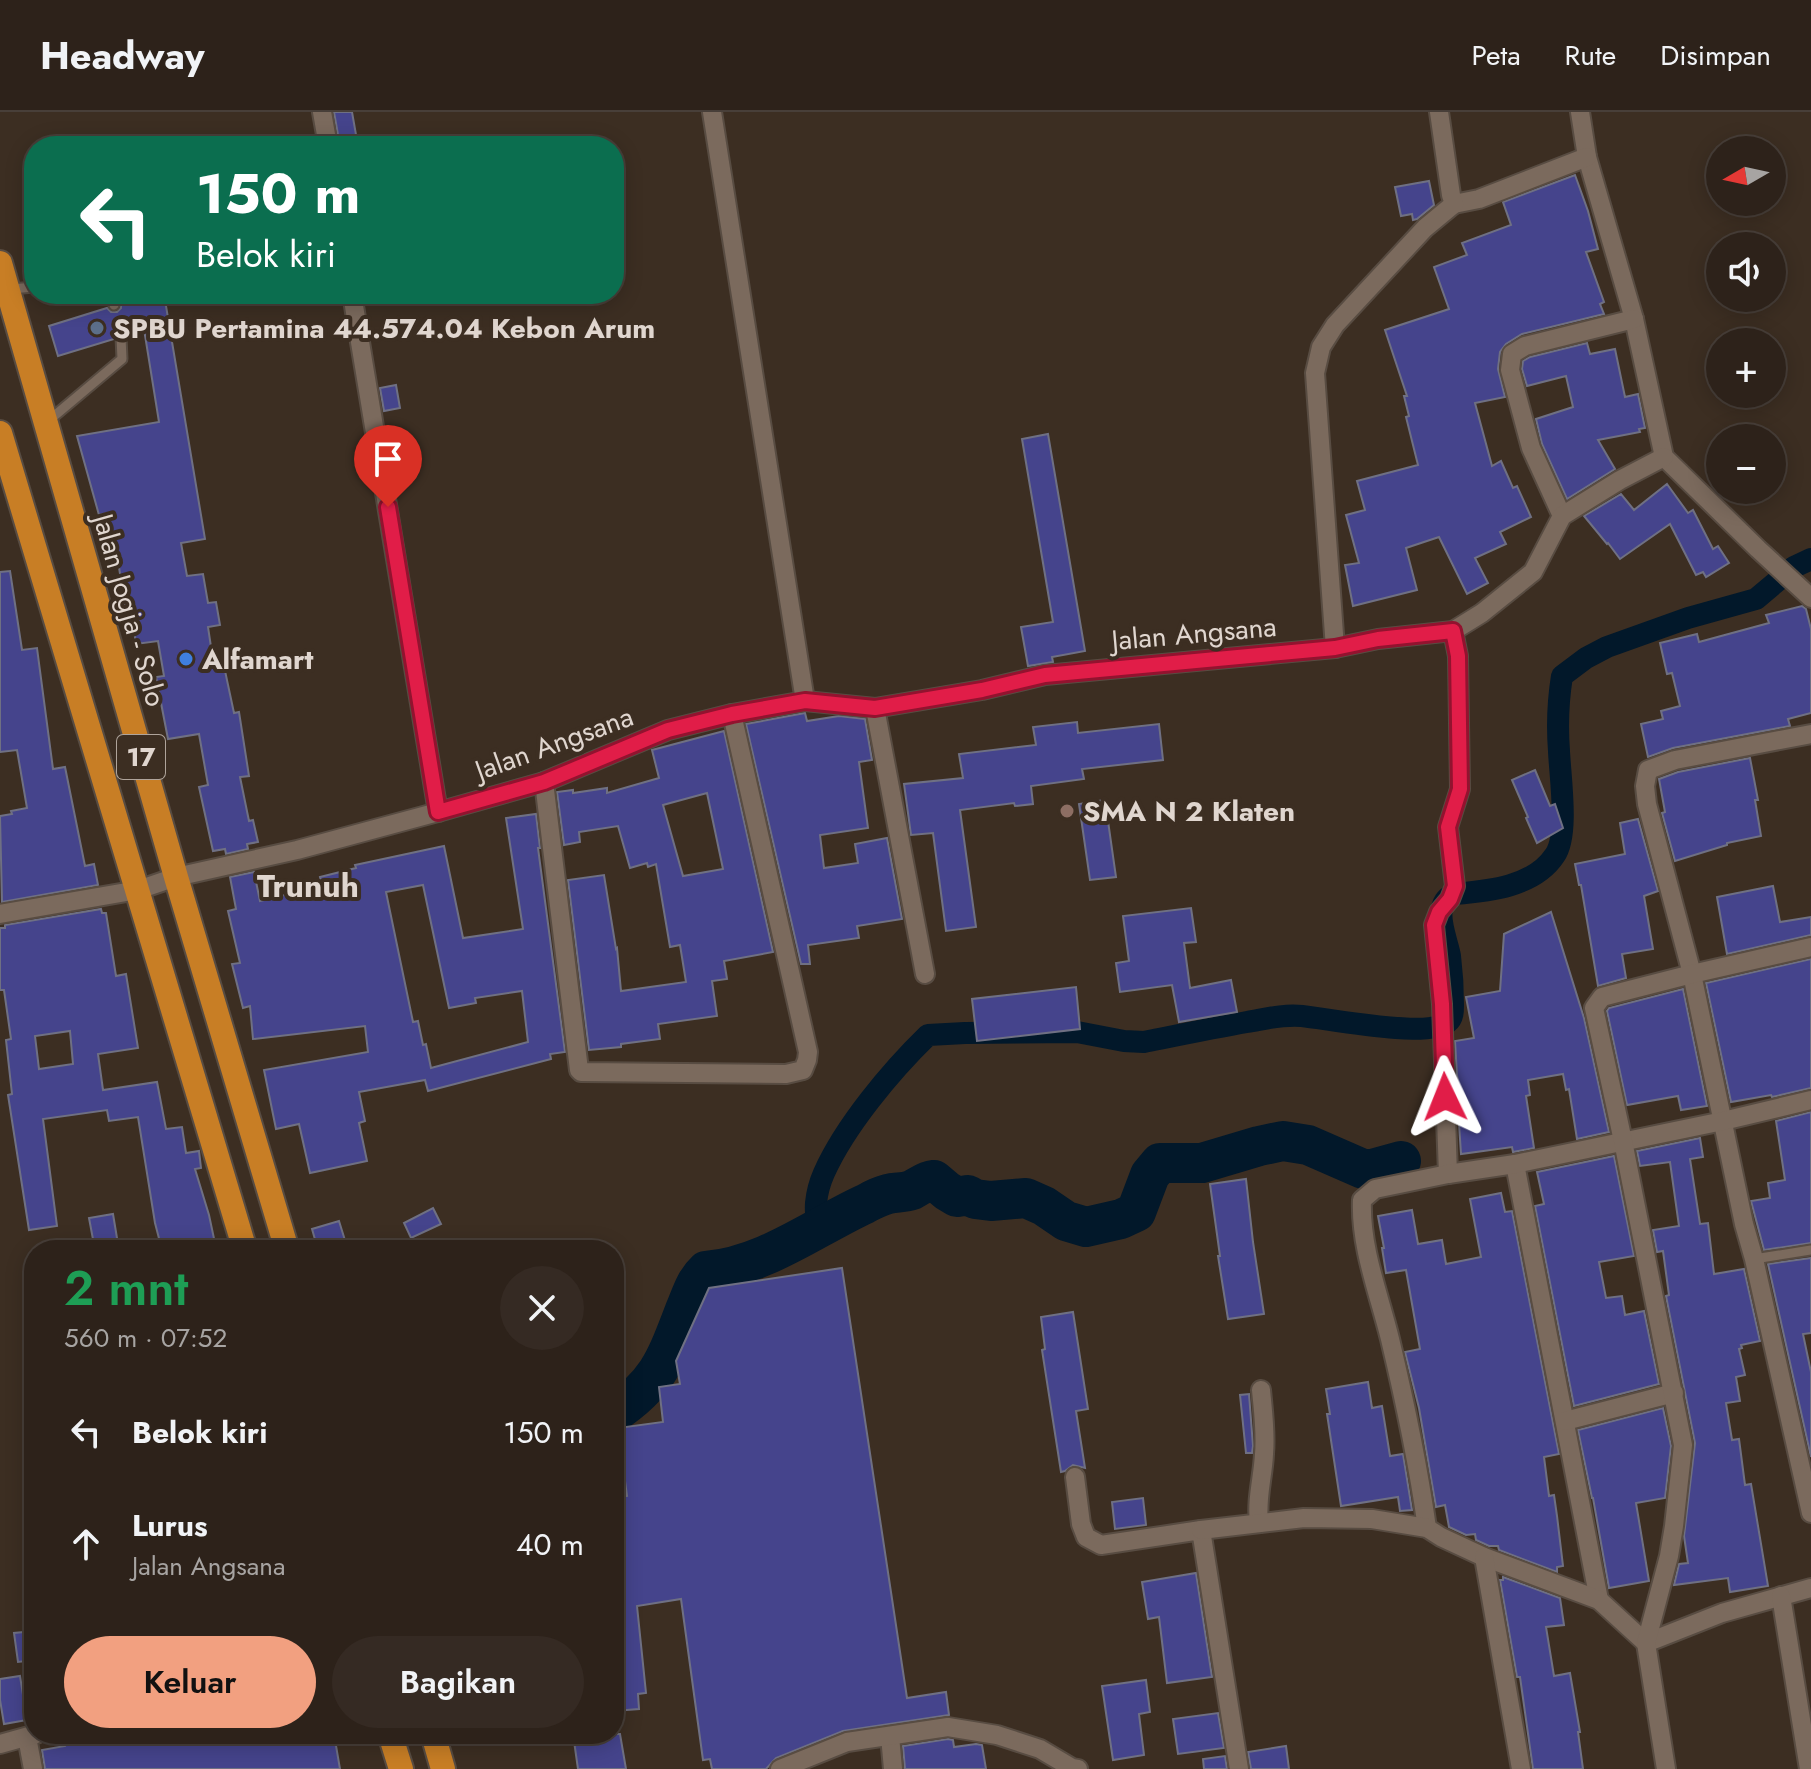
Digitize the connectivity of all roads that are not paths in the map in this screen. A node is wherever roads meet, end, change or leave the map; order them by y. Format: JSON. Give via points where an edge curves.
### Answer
{"nodes":[{"id":1,"x":322,"y":112,"type":"edge"},
{"id":2,"x":712,"y":112,"type":"edge"},
{"id":3,"x":1439,"y":112,"type":"edge"},
{"id":4,"x":1580,"y":112,"type":"edge"},
{"id":5,"x":326,"y":136,"type":"edge"},
{"id":6,"x":1587,"y":157,"type":"junction"},
{"id":7,"x":1454,"y":204,"type":"junction"},
{"id":8,"x":0,"y":263,"type":"edge"},
{"id":9,"x":24,"y":288,"type":"edge"},
{"id":10,"x":8,"y":289,"type":"junction"},
{"id":11,"x":354,"y":304,"type":"edge"},
{"id":12,"x":1634,"y":319,"type":"junction"},
{"id":13,"x":121,"y":337,"type":"dead end"},
{"id":14,"x":46,"y":423,"type":"junction"},
{"id":15,"x":0,"y":433,"type":"edge"},
{"id":16,"x":1664,"y":457,"type":"junction"},
{"id":17,"x":1562,"y":516,"type":"junction"},
{"id":18,"x":1811,"y":598,"type":"edge"},
{"id":19,"x":1453,"y":631,"type":"junction"},
{"id":20,"x":1335,"y":648,"type":"junction"},
{"id":21,"x":805,"y":701,"type":"junction"},
{"id":22,"x":875,"y":708,"type":"junction"},
{"id":23,"x":732,"y":714,"type":"junction"},
{"id":24,"x":1811,"y":734,"type":"edge"},
{"id":25,"x":544,"y":782,"type":"junction"},
{"id":26,"x":438,"y":812,"type":"junction"},
{"id":27,"x":176,"y":877,"type":"junction"},
{"id":28,"x":138,"y":890,"type":"junction"},
{"id":29,"x":0,"y":914,"type":"edge"},
{"id":30,"x":1811,"y":947,"type":"edge"},
{"id":31,"x":925,"y":974,"type":"dead end"},
{"id":32,"x":1692,"y":974,"type":"junction"},
{"id":33,"x":1811,"y":1100,"type":"edge"},
{"id":34,"x":1723,"y":1121,"type":"junction"},
{"id":35,"x":1623,"y":1141,"type":"junction"},
{"id":36,"x":1515,"y":1164,"type":"junction"},
{"id":37,"x":1448,"y":1174,"type":"junction"},
{"id":38,"x":242,"y":1240,"type":"edge"},
{"id":39,"x":284,"y":1240,"type":"edge"},
{"id":40,"x":1811,"y":1250,"type":"edge"},
{"id":41,"x":1754,"y":1259,"type":"junction"},
{"id":42,"x":1261,"y":1390,"type":"dead end"},
{"id":43,"x":1674,"y":1393,"type":"junction"},
{"id":44,"x":1565,"y":1421,"type":"junction"},
{"id":45,"x":1075,"y":1477,"type":"dead end"},
{"id":46,"x":1811,"y":1513,"type":"edge"},
{"id":47,"x":1259,"y":1523,"type":"junction"},
{"id":48,"x":1427,"y":1528,"type":"junction"},
{"id":49,"x":1201,"y":1530,"type":"junction"},
{"id":50,"x":1484,"y":1557,"type":"junction"},
{"id":51,"x":1811,"y":1588,"type":"edge"},
{"id":52,"x":1781,"y":1596,"type":"junction"},
{"id":53,"x":1599,"y":1600,"type":"junction"},
{"id":54,"x":1646,"y":1643,"type":"junction"},
{"id":55,"x":890,"y":1736,"type":"junction"},
{"id":56,"x":24,"y":1737,"type":"edge"},
{"id":57,"x":0,"y":1744,"type":"edge"},
{"id":58,"x":32,"y":1744,"type":"edge"},
{"id":59,"x":393,"y":1744,"type":"edge"},
{"id":60,"x":436,"y":1744,"type":"edge"},
{"id":61,"x":33,"y":1769,"type":"edge"},
{"id":62,"x":401,"y":1769,"type":"edge"},
{"id":63,"x":443,"y":1769,"type":"edge"},
{"id":64,"x":780,"y":1769,"type":"edge"},
{"id":65,"x":893,"y":1769,"type":"edge"},
{"id":66,"x":1074,"y":1769,"type":"edge"},
{"id":67,"x":1239,"y":1769,"type":"edge"},
{"id":68,"x":1521,"y":1769,"type":"edge"},
{"id":69,"x":1666,"y":1769,"type":"edge"},
{"id":70,"x":1809,"y":1769,"type":"edge"}],
"edges":[{"from":1,"to":5,"type":"street"},
{"from":2,"to":21,"type":"street"},
{"from":3,"to":7,"type":"street"},
{"from":4,"to":6,"type":"street"},
{"from":6,"to":7,"type":"street"},
{"from":6,"to":12,"type":"street"},
{"from":7,"to":20,"type":"street","via":[[1425,228],[1321,347],[1315,373]]},
{"from":8,"to":10,"type":"highway","name":"Jalan Jogja - Solo","number":"17"},
{"from":9,"to":10,"type":"lane"},
{"from":10,"to":14,"type":"highway","name":"Jalan Jogja - Solo","number":"17"},
{"from":11,"to":26,"type":"street"},
{"from":12,"to":16,"type":"street"},
{"from":12,"to":17,"type":"street","via":[[1525,346],[1512,354],[1510,370],[1531,448]]},
{"from":13,"to":14,"type":"lane","via":[[122,359]]},
{"from":14,"to":27,"type":"highway","name":"Jalan Jogja - Solo","number":"17"},
{"from":15,"to":28,"type":"highway","number":"17"},
{"from":16,"to":17,"type":"street"},
{"from":16,"to":18,"type":"street"},
{"from":17,"to":19,"type":"street","via":[[1533,572]]},
{"from":19,"to":20,"type":"street","name":"Jalan Angsana"},
{"from":19,"to":37,"type":"street","via":[[1460,789],[1448,827],[1455,886],[1434,925]]},
{"from":20,"to":22,"type":"street","name":"Jalan Angsana","via":[[1045,675]]},
{"from":21,"to":22,"type":"street","name":"Jalan Angsana"},
{"from":21,"to":23,"type":"street","name":"Jalan Angsana"},
{"from":22,"to":31,"type":"street"},
{"from":23,"to":25,"type":"street","name":"Jalan Angsana","via":[[668,730]]},
{"from":23,"to":25,"type":"street","via":[[808,1052],[803,1070],[579,1070]]},
{"from":24,"to":32,"type":"street","via":[[1648,770],[1647,804]]},
{"from":25,"to":26,"type":"street","name":"Jalan Angsana"},
{"from":26,"to":27,"type":"street","name":"Jalan Angsana"},
{"from":27,"to":28,"type":"street","name":"Jalan Angsana"},
{"from":27,"to":39,"type":"highway","name":"Jalan Jogja - Solo","number":"17"},
{"from":28,"to":29,"type":"street","name":"Jalan Angsana"},
{"from":28,"to":38,"type":"highway","number":"17"},
{"from":30,"to":32,"type":"street"},
{"from":32,"to":34,"type":"street"},
{"from":32,"to":35,"type":"street","via":[[1602,997],[1594,1008]]},
{"from":33,"to":34,"type":"street"},
{"from":34,"to":35,"type":"street"},
{"from":34,"to":41,"type":"street"},
{"from":35,"to":36,"type":"street"},
{"from":35,"to":43,"type":"street"},
{"from":36,"to":37,"type":"street"},
{"from":36,"to":44,"type":"street"},
{"from":37,"to":48,"type":"street","via":[[1375,1189],[1362,1200],[1366,1249],[1417,1459]]},
{"from":40,"to":41,"type":"lane"},
{"from":41,"to":46,"type":"street"},
{"from":42,"to":47,"type":"street","via":[[1265,1440]]},
{"from":43,"to":44,"type":"street"},
{"from":43,"to":54,"type":"street","via":[[1683,1445],[1680,1476],[1669,1556]]},
{"from":44,"to":53,"type":"street"},
{"from":45,"to":49,"type":"street","via":[[1081,1524],[1086,1537],[1101,1545]]},
{"from":47,"to":48,"type":"street","via":[[1372,1519]]},
{"from":47,"to":49,"type":"street"},
{"from":48,"to":50,"type":"street"},
{"from":49,"to":67,"type":"street"},
{"from":50,"to":53,"type":"street"},
{"from":50,"to":68,"type":"street"},
{"from":51,"to":52,"type":"street"},
{"from":52,"to":54,"type":"street"},
{"from":52,"to":70,"type":"street"},
{"from":53,"to":54,"type":"street"},
{"from":54,"to":69,"type":"street"},
{"from":55,"to":64,"type":"street","via":[[847,1742]]},
{"from":55,"to":65,"type":"street"},
{"from":55,"to":66,"type":"street","via":[[948,1727],[997,1735],[1040,1749]]},
{"from":56,"to":57,"type":"street"},
{"from":58,"to":61,"type":"street"},
{"from":59,"to":62,"type":"highway"},
{"from":60,"to":63,"type":"highway"}]}
